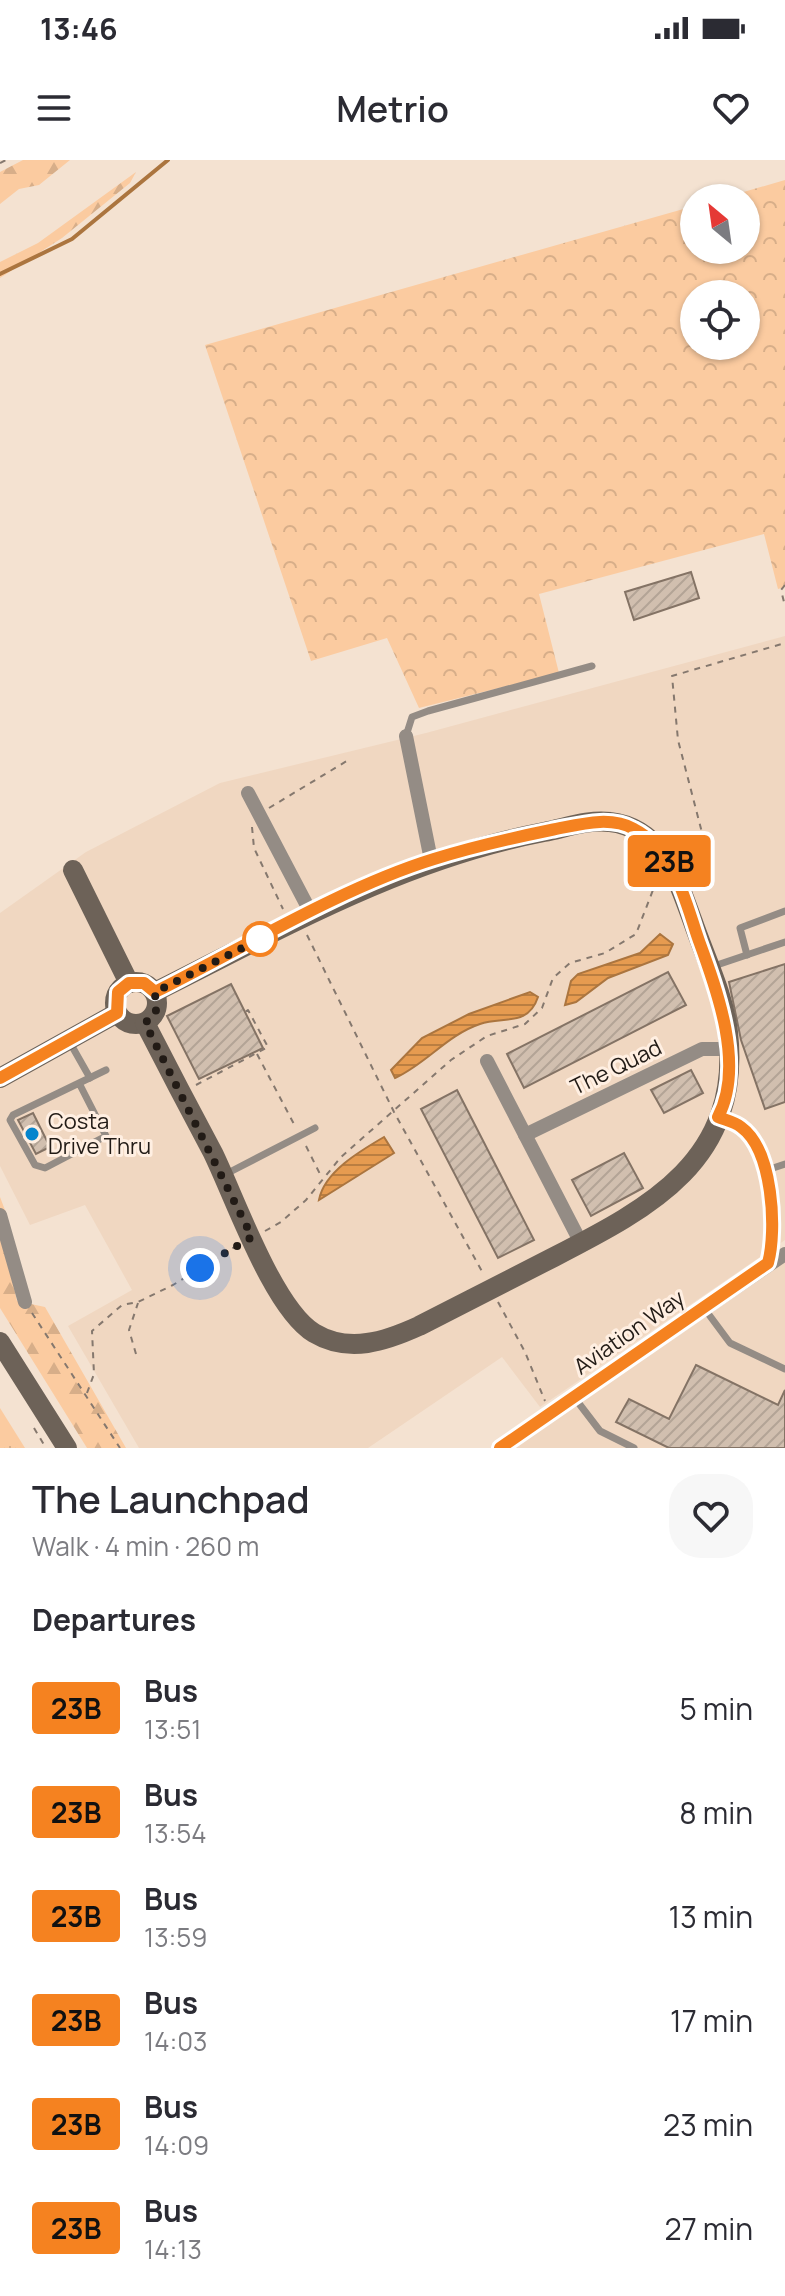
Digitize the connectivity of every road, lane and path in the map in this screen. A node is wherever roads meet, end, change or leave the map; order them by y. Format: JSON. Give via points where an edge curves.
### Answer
{"nodes":[{"id":1,"x":6,"y":160,"type":"edge"},
{"id":2,"x":0,"y":163,"type":"edge"},
{"id":3,"x":785,"y":585,"type":"edge"},
{"id":4,"x":785,"y":606,"type":"edge"},
{"id":5,"x":785,"y":643,"type":"edge"},
{"id":6,"x":592,"y":666,"type":"dead end"},
{"id":7,"x":406,"y":736,"type":"joint"},
{"id":8,"x":248,"y":793,"type":"dead end"},
{"id":9,"x":431,"y":860,"type":"junction"},
{"id":10,"x":73,"y":870,"type":"dead end"},
{"id":11,"x":676,"y":877,"type":"junction"},
{"id":12,"x":785,"y":911,"type":"edge"},
{"id":13,"x":311,"y":913,"type":"junction"},
{"id":14,"x":785,"y":942,"type":"edge"},
{"id":15,"x":747,"y":955,"type":"junction"},
{"id":16,"x":709,"y":968,"type":"junction"},
{"id":17,"x":129,"y":983,"type":"junction"},
{"id":18,"x":155,"y":992,"type":"junction"},
{"id":19,"x":245,"y":1012,"type":"dead end"},
{"id":20,"x":117,"y":1013,"type":"junction"},
{"id":21,"x":145,"y":1023,"type":"junction"},
{"id":22,"x":68,"y":1040,"type":"junction"},
{"id":23,"x":728,"y":1049,"type":"junction"},
{"id":24,"x":256,"y":1053,"type":"junction"},
{"id":25,"x":487,"y":1061,"type":"dead end"},
{"id":26,"x":106,"y":1070,"type":"dead end"},
{"id":27,"x":0,"y":1078,"type":"edge"},
{"id":28,"x":90,"y":1078,"type":"junction"},
{"id":29,"x":79,"y":1083,"type":"junction"},
{"id":30,"x":181,"y":1093,"type":"junction"},
{"id":31,"x":718,"y":1117,"type":"junction"},
{"id":32,"x":315,"y":1128,"type":"dead end"},
{"id":33,"x":525,"y":1135,"type":"junction"},
{"id":34,"x":300,"y":1136,"type":"junction"},
{"id":35,"x":785,"y":1164,"type":"edge"},
{"id":36,"x":765,"y":1171,"type":"junction"},
{"id":37,"x":223,"y":1175,"type":"junction"},
{"id":38,"x":321,"y":1177,"type":"junction"},
{"id":39,"x":0,"y":1215,"type":"edge"},
{"id":40,"x":252,"y":1237,"type":"junction"},
{"id":41,"x":581,"y":1243,"type":"junction"},
{"id":42,"x":785,"y":1254,"type":"edge"},
{"id":43,"x":768,"y":1263,"type":"junction"},
{"id":44,"x":25,"y":1302,"type":"joint"},
{"id":45,"x":138,"y":1302,"type":"junction"},
{"id":46,"x":704,"y":1308,"type":"junction"},
{"id":47,"x":0,"y":1342,"type":"edge"},
{"id":48,"x":136,"y":1354,"type":"dead end"},
{"id":49,"x":785,"y":1369,"type":"edge"},
{"id":50,"x":87,"y":1393,"type":"junction"},
{"id":51,"x":574,"y":1397,"type":"junction"},
{"id":52,"x":67,"y":1448,"type":"edge"},
{"id":53,"x":120,"y":1448,"type":"edge"},
{"id":54,"x":500,"y":1448,"type":"edge"},
{"id":55,"x":634,"y":1448,"type":"edge"}],
"edges":[{"from":1,"to":2,"type":"path"},
{"from":3,"to":4,"type":"path"},
{"from":5,"to":11,"type":"path","via":[[672,676],[678,740],[707,854],[700,867]]},
{"from":6,"to":7,"type":"lane","via":[[412,717]]},
{"from":7,"to":9,"type":"street"},
{"from":8,"to":13,"type":"street"},
{"from":9,"to":11,"type":"street","via":[[522,836],[609,822],[651,839]]},
{"from":9,"to":13,"type":"street"},
{"from":10,"to":17,"type":"street"},
{"from":11,"to":16,"type":"street"},
{"from":11,"to":38,"type":"path","via":[[653,890],[636,934],[605,953],[570,963],[553,978],[542,1008],[525,1024],[487,1036],[451,1060]]},
{"from":12,"to":15,"type":"lane","via":[[740,928]]},
{"from":13,"to":18,"type":"street"},
{"from":14,"to":15,"type":"lane"},
{"from":15,"to":16,"type":"lane"},
{"from":16,"to":23,"type":"street","via":[[728,1030]]},
{"from":17,"to":18,"type":"street","via":[[144,983]]},
{"from":17,"to":20,"type":"street","via":[[118,992]]},
{"from":18,"to":21,"type":"street","via":[[156,1012]]},
{"from":19,"to":24,"type":"path","via":[[268,1047]]},
{"from":20,"to":21,"type":"street","via":[[126,1022]]},
{"from":20,"to":22,"type":"street"},
{"from":21,"to":30,"type":"street"},
{"from":22,"to":27,"type":"street"},
{"from":22,"to":28,"type":"lane"},
{"from":23,"to":31,"type":"street"},
{"from":23,"to":33,"type":"street","name":"The Quad","via":[[702,1049]]},
{"from":24,"to":30,"type":"path"},
{"from":24,"to":34,"type":"path"},
{"from":25,"to":33,"type":"street"},
{"from":26,"to":28,"type":"lane"},
{"from":28,"to":29,"type":"lane"},
{"from":29,"to":29,"type":"lane","via":[[10,1120],[29,1159],[45,1168],[106,1136]]},
{"from":30,"to":37,"type":"street"},
{"from":31,"to":36,"type":"street","via":[[749,1134]]},
{"from":31,"to":41,"type":"street","via":[[685,1173],[667,1191]]},
{"from":32,"to":34,"type":"lane"},
{"from":33,"to":41,"type":"street"},
{"from":34,"to":37,"type":"lane"},
{"from":34,"to":38,"type":"path"},
{"from":35,"to":36,"type":"lane"},
{"from":36,"to":43,"type":"street","via":[[774,1241]]},
{"from":37,"to":40,"type":"street"},
{"from":38,"to":40,"type":"path","via":[[306,1200],[281,1222]]},
{"from":39,"to":44,"type":"street"},
{"from":40,"to":41,"type":"street","via":[[278,1291],[306,1326],[329,1340],[365,1345],[419,1326]]},
{"from":40,"to":45,"type":"path"},
{"from":42,"to":43,"type":"street","name":"Aviation Way"},
{"from":43,"to":46,"type":"street","name":"Aviation Way"},
{"from":44,"to":50,"type":"path"},
{"from":45,"to":48,"type":"path","via":[[129,1330]]},
{"from":45,"to":50,"type":"path","via":[[122,1305],[92,1331],[94,1374]]},
{"from":46,"to":49,"type":"lane","via":[[730,1343]]},
{"from":46,"to":51,"type":"street","name":"Aviation Way"},
{"from":47,"to":52,"type":"street"},
{"from":50,"to":53,"type":"path"},
{"from":51,"to":54,"type":"street","name":"Aviation Way"},
{"from":51,"to":55,"type":"lane","via":[[600,1431]]}]}
